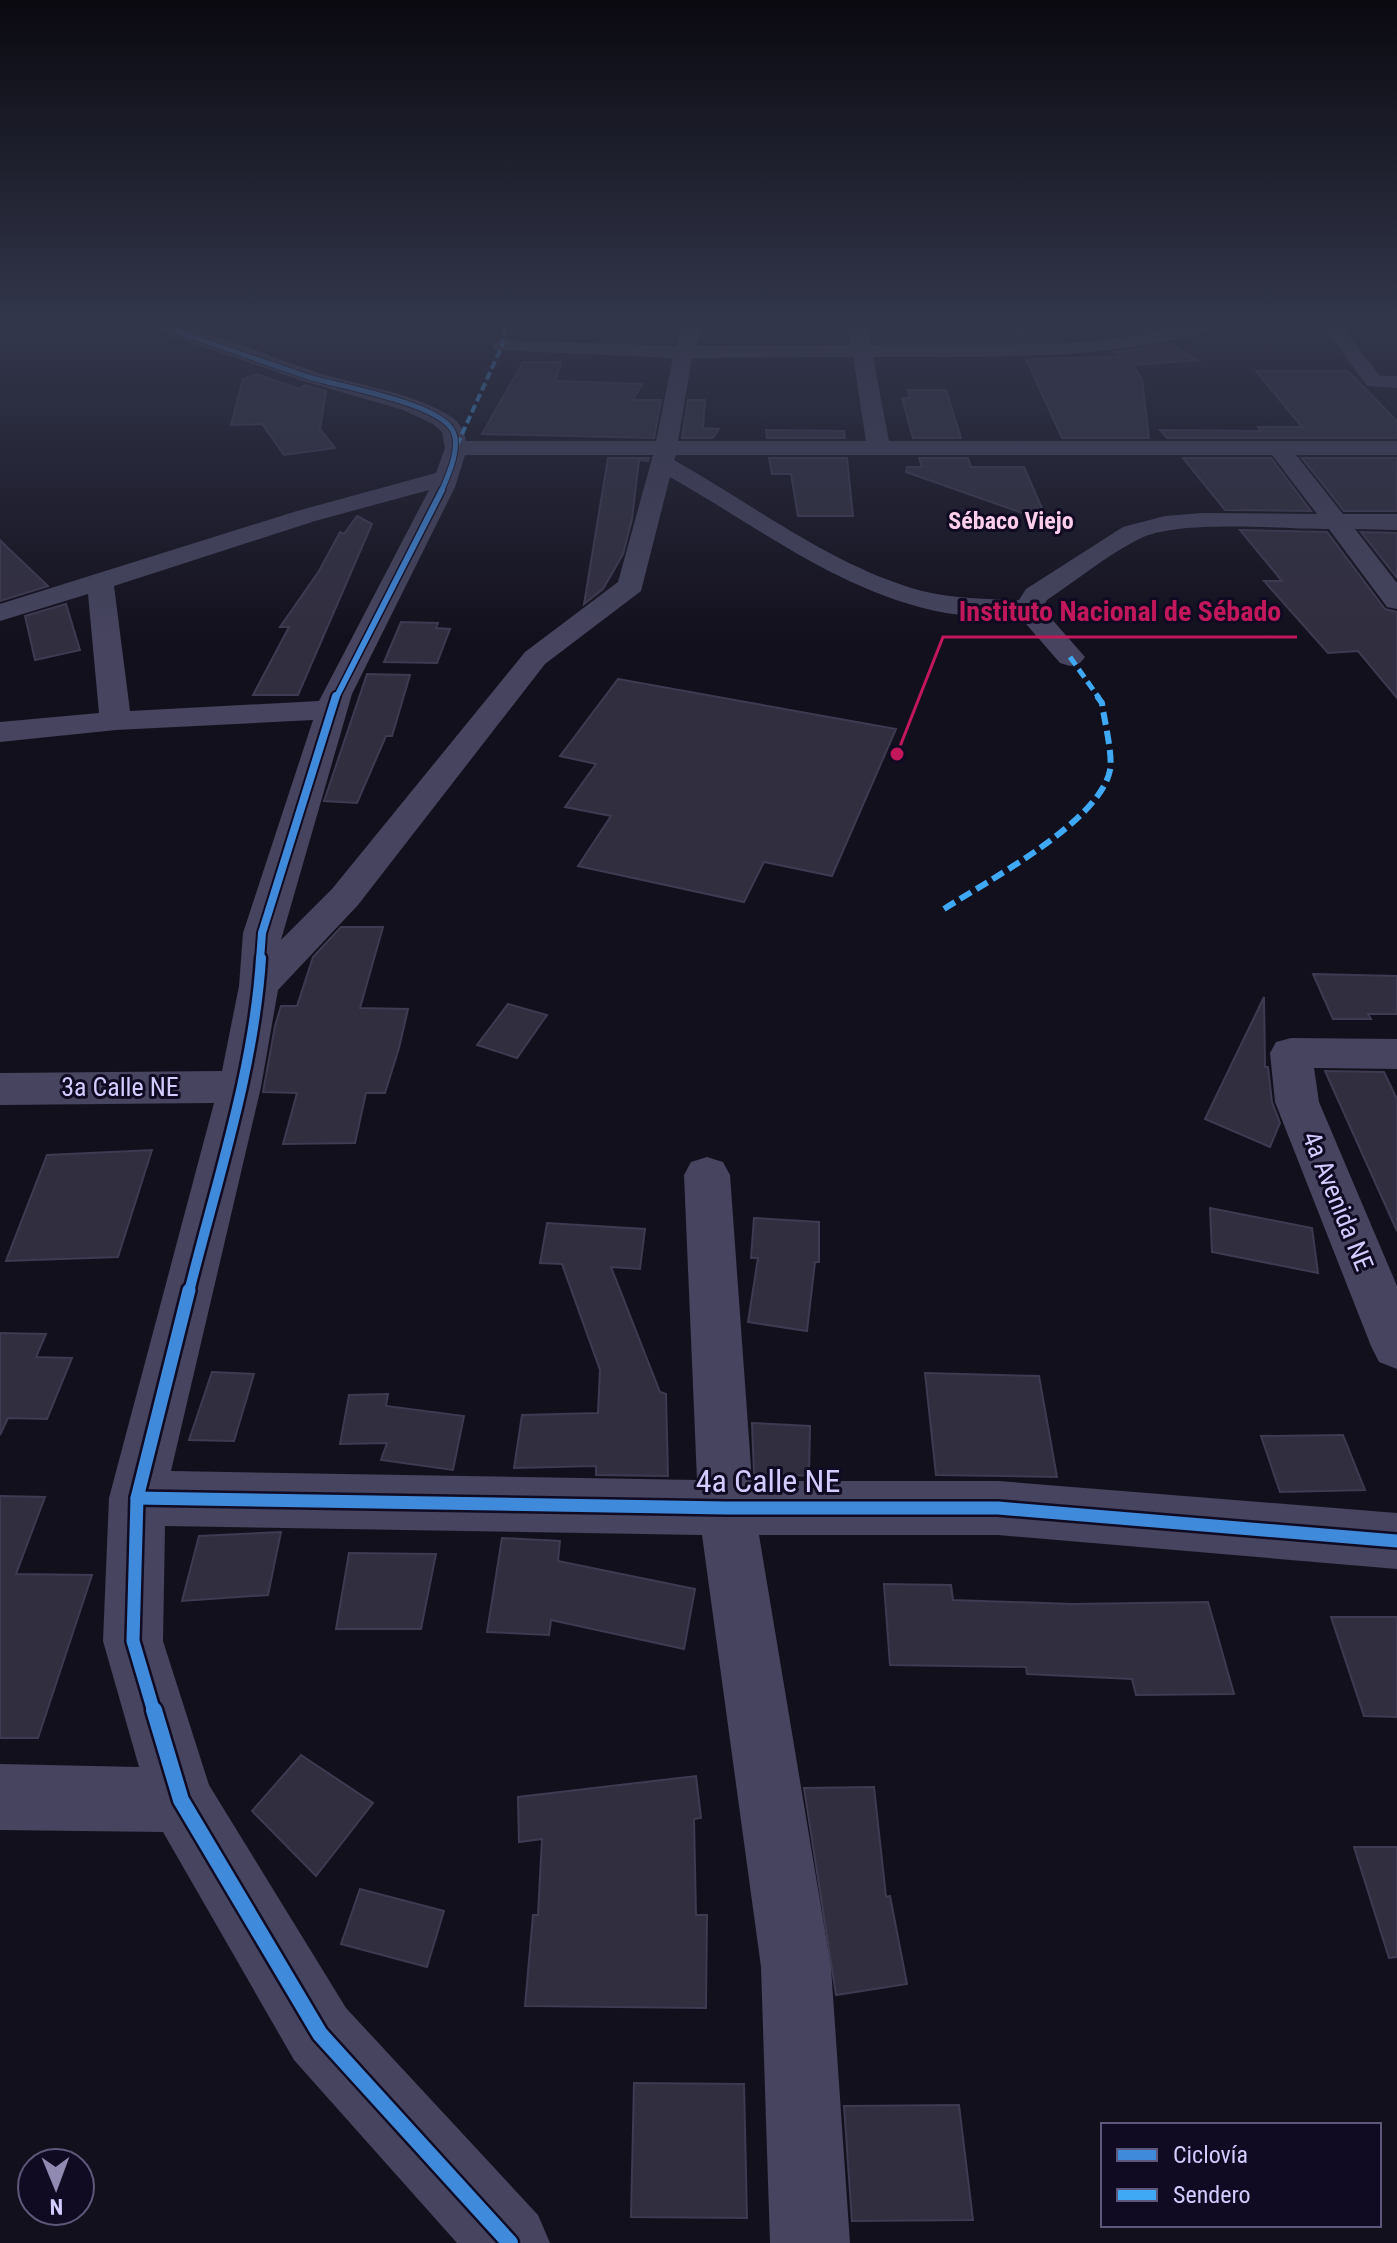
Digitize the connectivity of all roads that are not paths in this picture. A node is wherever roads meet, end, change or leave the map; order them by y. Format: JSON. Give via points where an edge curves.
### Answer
{"nodes":[{"id":1,"x":453,"y":432,"type":"edge"},
{"id":2,"x":669,"y":432,"type":"edge"},
{"id":3,"x":876,"y":432,"type":"edge"},
{"id":4,"x":879,"y":448,"type":"junction"},
{"id":5,"x":1279,"y":448,"type":"junction"},
{"id":6,"x":1397,"y":448,"type":"edge"},
{"id":7,"x":664,"y":456,"type":"junction"},
{"id":8,"x":451,"y":463,"type":"junction"},
{"id":9,"x":1333,"y":521,"type":"junction"},
{"id":10,"x":1397,"y":522,"type":"edge"},
{"id":11,"x":100,"y":581,"type":"junction"},
{"id":12,"x":1397,"y":601,"type":"edge"},
{"id":13,"x":1028,"y":609,"type":"junction"},
{"id":14,"x":0,"y":613,"type":"edge"},
{"id":15,"x":1070,"y":657,"type":"dead end"},
{"id":16,"x":332,"y":710,"type":"junction"},
{"id":17,"x":116,"y":721,"type":"junction"},
{"id":18,"x":0,"y":732,"type":"edge"},
{"id":19,"x":259,"y":986,"type":"junction"},
{"id":20,"x":1397,"y":1054,"type":"edge"},
{"id":21,"x":240,"y":1087,"type":"junction"},
{"id":22,"x":0,"y":1089,"type":"edge"},
{"id":23,"x":707,"y":1175,"type":"dead end"},
{"id":24,"x":1397,"y":1346,"type":"edge"},
{"id":25,"x":137,"y":1498,"type":"junction"},
{"id":26,"x":726,"y":1508,"type":"junction"},
{"id":27,"x":1397,"y":1541,"type":"edge"},
{"id":28,"x":0,"y":1797,"type":"edge"},
{"id":29,"x":181,"y":1800,"type":"junction"},
{"id":30,"x":510,"y":2243,"type":"edge"},
{"id":31,"x":810,"y":2243,"type":"edge"}],
"edges":[{"from":1,"to":8,"type":"street"},
{"from":2,"to":7,"type":"street"},
{"from":3,"to":4,"type":"street"},
{"from":4,"to":5,"type":"street"},
{"from":4,"to":7,"type":"street"},
{"from":5,"to":6,"type":"street"},
{"from":5,"to":9,"type":"street"},
{"from":7,"to":8,"type":"street"},
{"from":7,"to":13,"type":"street","via":[[792,541],[887,588],[947,604]]},
{"from":7,"to":19,"type":"street","via":[[631,585],[535,658],[345,897]]},
{"from":8,"to":11,"type":"street","via":[[306,516]]},
{"from":8,"to":16,"type":"street"},
{"from":9,"to":10,"type":"street"},
{"from":9,"to":12,"type":"street"},
{"from":9,"to":13,"type":"street","via":[[1202,521],[1132,532],[1036,595]]},
{"from":11,"to":14,"type":"street"},
{"from":11,"to":17,"type":"street"},
{"from":13,"to":15,"type":"street"},
{"from":16,"to":17,"type":"street"},
{"from":16,"to":19,"type":"street","via":[[262,933]]},
{"from":17,"to":18,"type":"street"},
{"from":19,"to":21,"type":"street"},
{"from":20,"to":24,"type":"street","name":"4a Avenida NE","via":[[1291,1053],[1297,1102]]},
{"from":21,"to":22,"type":"street","name":"3a Calle NE"},
{"from":21,"to":25,"type":"street"},
{"from":23,"to":26,"type":"street"},
{"from":25,"to":26,"type":"street","name":"4a Calle NE"},
{"from":25,"to":29,"type":"street","via":[[133,1641]]},
{"from":26,"to":27,"type":"street","name":"4a Calle NE","via":[[998,1508]]},
{"from":26,"to":31,"type":"street","via":[[796,1967]]},
{"from":28,"to":29,"type":"street"},
{"from":29,"to":30,"type":"street","via":[[320,2034]]}]}
